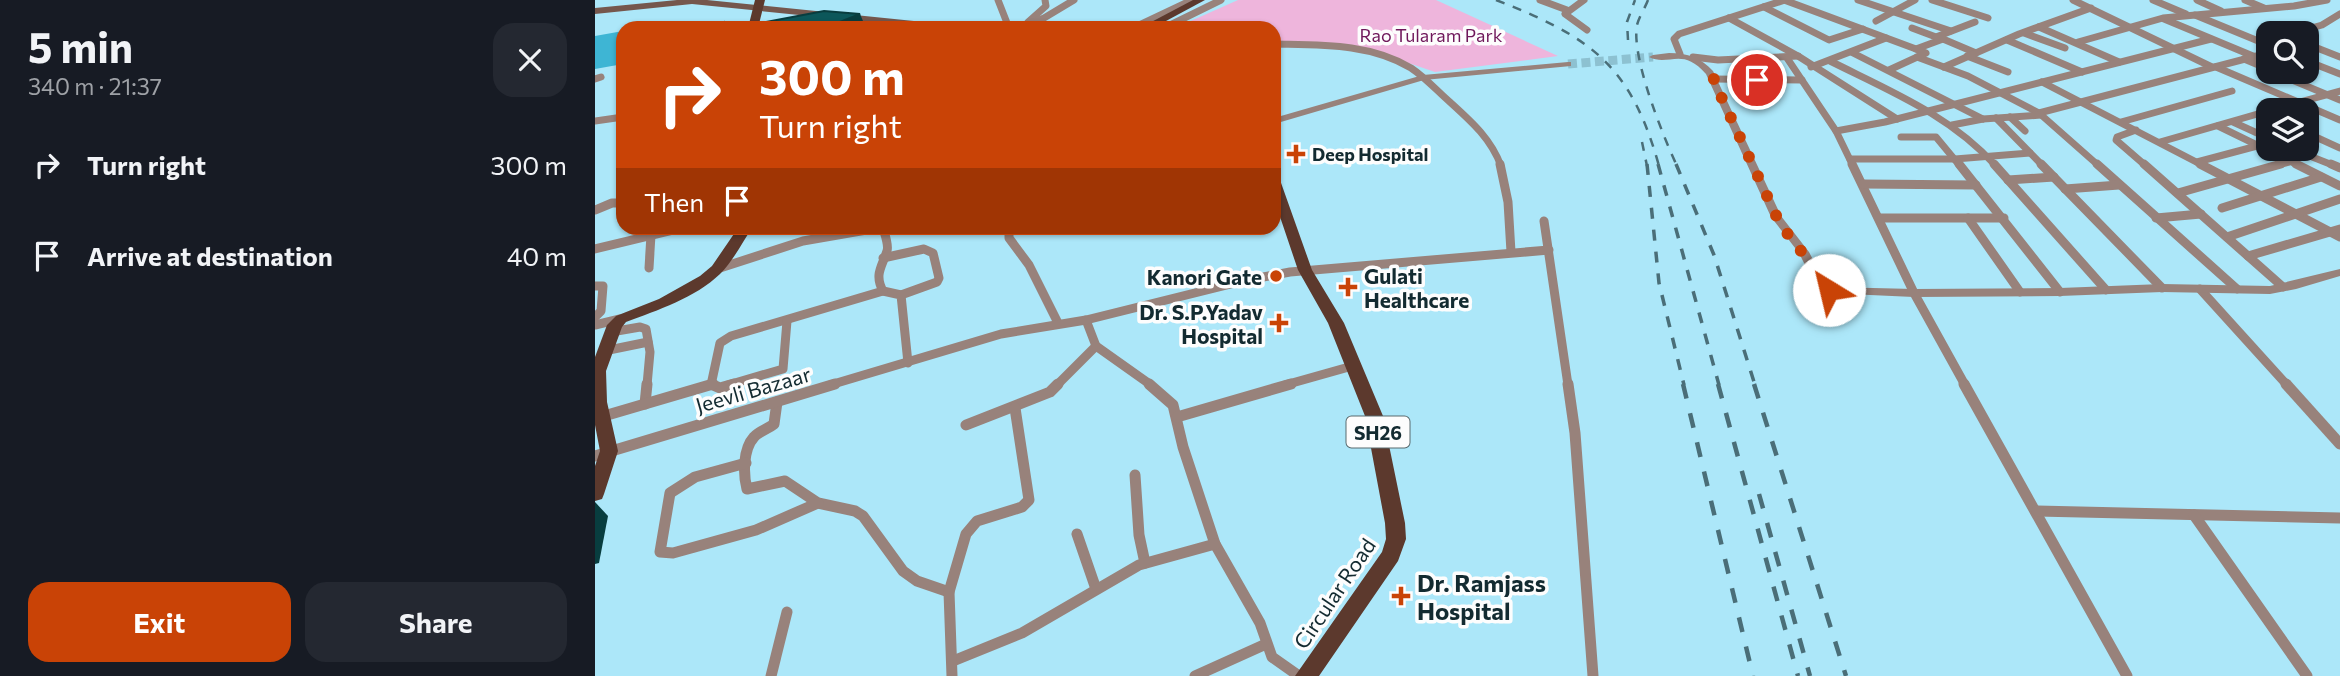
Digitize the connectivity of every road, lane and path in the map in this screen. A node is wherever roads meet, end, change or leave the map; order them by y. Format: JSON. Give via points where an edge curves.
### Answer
{"nodes":[{"id":1,"x":998,"y":0,"type":"edge"},
{"id":2,"x":1045,"y":0,"type":"edge"},
{"id":3,"x":1074,"y":0,"type":"edge"},
{"id":4,"x":1192,"y":0,"type":"edge"},
{"id":5,"x":1200,"y":0,"type":"edge"},
{"id":6,"x":1210,"y":0,"type":"edge"},
{"id":7,"x":1221,"y":0,"type":"edge"},
{"id":8,"x":1584,"y":0,"type":"edge"},
{"id":9,"x":1785,"y":0,"type":"edge"},
{"id":10,"x":1859,"y":0,"type":"edge"},
{"id":11,"x":1933,"y":0,"type":"edge"},
{"id":12,"x":2073,"y":0,"type":"edge"},
{"id":13,"x":2153,"y":0,"type":"edge"},
{"id":14,"x":2197,"y":0,"type":"edge"},
{"id":15,"x":2245,"y":0,"type":"edge"},
{"id":16,"x":2327,"y":0,"type":"edge"},
{"id":17,"x":1544,"y":1,"type":"edge"},
{"id":18,"x":1911,"y":1,"type":"edge"},
{"id":19,"x":2312,"y":2,"type":"edge"},
{"id":20,"x":626,"y":5,"type":"edge"},
{"id":21,"x":759,"y":7,"type":"edge"},
{"id":22,"x":1764,"y":7,"type":"junction"},
{"id":23,"x":2091,"y":8,"type":"junction"},
{"id":24,"x":2268,"y":9,"type":"junction"},
{"id":25,"x":1567,"y":10,"type":"junction"},
{"id":26,"x":595,"y":12,"type":"edge"},
{"id":27,"x":1894,"y":12,"type":"junction"},
{"id":28,"x":2224,"y":12,"type":"junction"},
{"id":29,"x":2340,"y":13,"type":"edge"},
{"id":30,"x":2189,"y":14,"type":"junction"},
{"id":31,"x":1729,"y":18,"type":"junction"},
{"id":32,"x":1989,"y":18,"type":"dead end"},
{"id":33,"x":2164,"y":19,"type":"junction"},
{"id":34,"x":846,"y":21,"type":"edge"},
{"id":35,"x":888,"y":21,"type":"edge"},
{"id":36,"x":1006,"y":21,"type":"edge"},
{"id":37,"x":1030,"y":21,"type":"edge"},
{"id":38,"x":1037,"y":21,"type":"edge"},
{"id":39,"x":1148,"y":21,"type":"edge"},
{"id":40,"x":1166,"y":21,"type":"edge"},
{"id":41,"x":1168,"y":21,"type":"edge"},
{"id":42,"x":1170,"y":21,"type":"edge"},
{"id":43,"x":1876,"y":21,"type":"dead end"},
{"id":44,"x":1975,"y":22,"type":"dead end"},
{"id":45,"x":2125,"y":26,"type":"junction"},
{"id":46,"x":2319,"y":26,"type":"edge"},
{"id":47,"x":2039,"y":27,"type":"junction"},
{"id":48,"x":1912,"y":28,"type":"dead end"},
{"id":49,"x":1863,"y":29,"type":"junction"},
{"id":50,"x":1587,"y":30,"type":"dead end"},
{"id":51,"x":1952,"y":31,"type":"junction"},
{"id":52,"x":2024,"y":33,"type":"junction"},
{"id":53,"x":1887,"y":38,"type":"junction"},
{"id":54,"x":1939,"y":38,"type":"junction"},
{"id":55,"x":2211,"y":39,"type":"junction"},
{"id":56,"x":2007,"y":40,"type":"junction"},
{"id":57,"x":2256,"y":40,"type":"edge"},
{"id":58,"x":2078,"y":43,"type":"junction"},
{"id":59,"x":1281,"y":44,"type":"edge"},
{"id":60,"x":2173,"y":49,"type":"junction"},
{"id":61,"x":2319,"y":49,"type":"edge"},
{"id":62,"x":1853,"y":53,"type":"junction"},
{"id":63,"x":1917,"y":53,"type":"junction"},
{"id":64,"x":1976,"y":53,"type":"junction"},
{"id":65,"x":1680,"y":54,"type":"junction"},
{"id":66,"x":1798,"y":56,"type":"junction"},
{"id":67,"x":2256,"y":56,"type":"edge"},
{"id":68,"x":1653,"y":57,"type":"tunnel mouth"},
{"id":69,"x":1693,"y":57,"type":"junction"},
{"id":70,"x":1967,"y":57,"type":"junction"},
{"id":71,"x":2050,"y":57,"type":"junction"},
{"id":72,"x":2253,"y":57,"type":"junction"},
{"id":73,"x":2340,"y":57,"type":"edge"},
{"id":74,"x":1787,"y":58,"type":"junction"},
{"id":75,"x":2244,"y":59,"type":"junction"},
{"id":76,"x":1831,"y":61,"type":"junction"},
{"id":77,"x":2119,"y":62,"type":"junction"},
{"id":78,"x":1568,"y":64,"type":"tunnel mouth"},
{"id":79,"x":2256,"y":64,"type":"edge"},
{"id":80,"x":1991,"y":66,"type":"junction"},
{"id":81,"x":2319,"y":66,"type":"edge"},
{"id":82,"x":1811,"y":67,"type":"junction"},
{"id":83,"x":1944,"y":67,"type":"junction"},
{"id":84,"x":2214,"y":67,"type":"junction"},
{"id":85,"x":1889,"y":70,"type":"junction"},
{"id":86,"x":2008,"y":72,"type":"dead end"},
{"id":87,"x":2082,"y":72,"type":"junction"},
{"id":88,"x":2340,"y":74,"type":"edge"},
{"id":89,"x":1970,"y":77,"type":"junction"},
{"id":90,"x":1423,"y":78,"type":"junction"},
{"id":91,"x":1713,"y":79,"type":"junction"},
{"id":92,"x":1802,"y":80,"type":"junction"},
{"id":93,"x":2042,"y":82,"type":"junction"},
{"id":94,"x":2303,"y":84,"type":"edge"},
{"id":95,"x":2232,"y":91,"type":"dead end"},
{"id":96,"x":2340,"y":91,"type":"edge"},
{"id":97,"x":2002,"y":92,"type":"junction"},
{"id":98,"x":2328,"y":94,"type":"junction"},
{"id":99,"x":2289,"y":98,"type":"edge"},
{"id":100,"x":2314,"y":98,"type":"edge"},
{"id":101,"x":2340,"y":100,"type":"edge"},
{"id":102,"x":2082,"y":102,"type":"junction"},
{"id":103,"x":1957,"y":104,"type":"junction"},
{"id":104,"x":1931,"y":111,"type":"junction"},
{"id":105,"x":2319,"y":111,"type":"edge"},
{"id":106,"x":2040,"y":114,"type":"junction"},
{"id":107,"x":2256,"y":115,"type":"edge"},
{"id":108,"x":2010,"y":117,"type":"junction"},
{"id":109,"x":616,"y":118,"type":"edge"},
{"id":110,"x":1997,"y":118,"type":"junction"},
{"id":111,"x":1281,"y":119,"type":"edge"},
{"id":112,"x":1897,"y":119,"type":"junction"},
{"id":113,"x":1983,"y":119,"type":"junction"},
{"id":114,"x":596,"y":120,"type":"edge"},
{"id":115,"x":2340,"y":120,"type":"edge"},
{"id":116,"x":2121,"y":122,"type":"junction"},
{"id":117,"x":2233,"y":122,"type":"junction"},
{"id":118,"x":1952,"y":125,"type":"junction"},
{"id":119,"x":2218,"y":126,"type":"junction"},
{"id":120,"x":2136,"y":130,"type":"junction"},
{"id":121,"x":1836,"y":131,"type":"junction"},
{"id":122,"x":2025,"y":131,"type":"dead end"},
{"id":123,"x":2256,"y":133,"type":"edge"},
{"id":124,"x":1901,"y":137,"type":"dead end"},
{"id":125,"x":2319,"y":138,"type":"edge"},
{"id":126,"x":2159,"y":142,"type":"junction"},
{"id":127,"x":2256,"y":145,"type":"edge"},
{"id":128,"x":2256,"y":146,"type":"edge"},
{"id":129,"x":2340,"y":148,"type":"edge"},
{"id":130,"x":2030,"y":153,"type":"junction"},
{"id":131,"x":1987,"y":157,"type":"junction"},
{"id":132,"x":1850,"y":159,"type":"junction"},
{"id":133,"x":1955,"y":159,"type":"junction"},
{"id":134,"x":2319,"y":160,"type":"edge"},
{"id":135,"x":2197,"y":162,"type":"junction"},
{"id":136,"x":2289,"y":162,"type":"joint"},
{"id":137,"x":2340,"y":168,"type":"edge"},
{"id":138,"x":2054,"y":177,"type":"junction"},
{"id":139,"x":2321,"y":177,"type":"junction"},
{"id":140,"x":2228,"y":178,"type":"junction"},
{"id":141,"x":2008,"y":180,"type":"junction"},
{"id":142,"x":1863,"y":184,"type":"junction"},
{"id":143,"x":1976,"y":185,"type":"junction"},
{"id":144,"x":2119,"y":185,"type":"junction"},
{"id":145,"x":2340,"y":186,"type":"edge"},
{"id":146,"x":2065,"y":189,"type":"junction"},
{"id":147,"x":2178,"y":193,"type":"junction"},
{"id":148,"x":2260,"y":196,"type":"junction"},
{"id":149,"x":2340,"y":199,"type":"edge"},
{"id":150,"x":1281,"y":200,"type":"edge"},
{"id":151,"x":616,"y":203,"type":"edge"},
{"id":152,"x":2222,"y":208,"type":"dead end"},
{"id":153,"x":595,"y":210,"type":"edge"},
{"id":154,"x":2201,"y":214,"type":"junction"},
{"id":155,"x":2296,"y":215,"type":"junction"},
{"id":156,"x":1879,"y":218,"type":"junction"},
{"id":157,"x":1968,"y":218,"type":"junction"},
{"id":158,"x":2004,"y":218,"type":"junction"},
{"id":159,"x":2156,"y":218,"type":"junction"},
{"id":160,"x":1545,"y":221,"type":"dead end"},
{"id":161,"x":2335,"y":230,"type":"edge"},
{"id":162,"x":651,"y":235,"type":"joint"},
{"id":163,"x":740,"y":235,"type":"edge"},
{"id":164,"x":839,"y":235,"type":"edge"},
{"id":165,"x":883,"y":235,"type":"edge"},
{"id":166,"x":1009,"y":235,"type":"edge"},
{"id":167,"x":2227,"y":237,"type":"junction"},
{"id":168,"x":2340,"y":237,"type":"edge"},
{"id":169,"x":595,"y":249,"type":"edge"},
{"id":170,"x":1549,"y":250,"type":"junction"},
{"id":171,"x":1511,"y":252,"type":"junction"},
{"id":172,"x":2248,"y":256,"type":"junction"},
{"id":173,"x":883,"y":257,"type":"junction"},
{"id":174,"x":649,"y":268,"type":"dead end"},
{"id":175,"x":716,"y":269,"type":"junction"},
{"id":176,"x":1305,"y":270,"type":"junction"},
{"id":177,"x":2340,"y":272,"type":"edge"},
{"id":178,"x":595,"y":286,"type":"edge"},
{"id":179,"x":2162,"y":288,"type":"junction"},
{"id":180,"x":2283,"y":288,"type":"junction"},
{"id":181,"x":2200,"y":289,"type":"junction"},
{"id":182,"x":2237,"y":289,"type":"junction"},
{"id":183,"x":2106,"y":290,"type":"junction"},
{"id":184,"x":883,"y":291,"type":"junction"},
{"id":185,"x":2019,"y":292,"type":"junction"},
{"id":186,"x":2060,"y":292,"type":"junction"},
{"id":187,"x":1914,"y":293,"type":"junction"},
{"id":188,"x":901,"y":295,"type":"junction"},
{"id":189,"x":595,"y":317,"type":"edge"},
{"id":190,"x":1086,"y":320,"type":"junction"},
{"id":191,"x":787,"y":321,"type":"junction"},
{"id":192,"x":1058,"y":323,"type":"junction"},
{"id":193,"x":595,"y":325,"type":"edge"},
{"id":194,"x":616,"y":326,"type":"junction"},
{"id":195,"x":648,"y":342,"type":"junction"},
{"id":196,"x":1096,"y":346,"type":"junction"},
{"id":197,"x":604,"y":351,"type":"junction"},
{"id":198,"x":908,"y":363,"type":"junction"},
{"id":199,"x":1356,"y":365,"type":"junction"},
{"id":200,"x":713,"y":385,"type":"junction"},
{"id":201,"x":777,"y":402,"type":"junction"},
{"id":202,"x":645,"y":404,"type":"junction"},
{"id":203,"x":1015,"y":408,"type":"junction"},
{"id":204,"x":604,"y":415,"type":"junction"},
{"id":205,"x":1177,"y":417,"type":"junction"},
{"id":206,"x":966,"y":425,"type":"dead end"},
{"id":207,"x":2340,"y":444,"type":"edge"},
{"id":208,"x":602,"y":454,"type":"edge"},
{"id":209,"x":746,"y":463,"type":"junction"},
{"id":210,"x":1135,"y":475,"type":"dead end"},
{"id":211,"x":595,"y":494,"type":"edge"},
{"id":212,"x":818,"y":503,"type":"junction"},
{"id":213,"x":2037,"y":511,"type":"junction"},
{"id":214,"x":2194,"y":515,"type":"junction"},
{"id":215,"x":2340,"y":518,"type":"edge"},
{"id":216,"x":1077,"y":534,"type":"dead end"},
{"id":217,"x":1215,"y":544,"type":"junction"},
{"id":218,"x":1145,"y":562,"type":"junction"},
{"id":219,"x":1096,"y":589,"type":"junction"},
{"id":220,"x":949,"y":592,"type":"junction"},
{"id":221,"x":787,"y":612,"type":"dead end"},
{"id":222,"x":1266,"y":644,"type":"junction"},
{"id":223,"x":950,"y":672,"type":"edge"},
{"id":224,"x":772,"y":676,"type":"edge"},
{"id":225,"x":1195,"y":676,"type":"edge"},
{"id":226,"x":1299,"y":676,"type":"edge"},
{"id":227,"x":1306,"y":676,"type":"edge"},
{"id":228,"x":1593,"y":676,"type":"edge"},
{"id":229,"x":2127,"y":676,"type":"edge"},
{"id":230,"x":2307,"y":676,"type":"edge"}],
"edges":[{"from":1,"to":36,"type":"street"},
{"from":2,"to":37,"type":"street","via":[[1046,6]]},
{"from":3,"to":38,"type":"street"},
{"from":4,"to":39,"type":"street"},
{"from":5,"to":40,"type":"main road"},
{"from":6,"to":41,"type":"main road"},
{"from":7,"to":42,"type":"street"},
{"from":8,"to":25,"type":"street"},
{"from":9,"to":22,"type":"street"},
{"from":9,"to":49,"type":"street"},
{"from":10,"to":27,"type":"street"},
{"from":11,"to":32,"type":"street"},
{"from":12,"to":23,"type":"street"},
{"from":13,"to":30,"type":"street"},
{"from":14,"to":28,"type":"street"},
{"from":15,"to":24,"type":"street"},
{"from":16,"to":19,"type":"street"},
{"from":17,"to":25,"type":"street"},
{"from":18,"to":27,"type":"street"},
{"from":19,"to":24,"type":"street"},
{"from":19,"to":29,"type":"street"},
{"from":20,"to":21,"type":"main road"},
{"from":20,"to":26,"type":"main road"},
{"from":21,"to":34,"type":"main road"},
{"from":21,"to":35,"type":"main road"},
{"from":22,"to":31,"type":"street"},
{"from":22,"to":49,"type":"street","via":[[1829,40]]},
{"from":23,"to":45,"type":"street"},
{"from":23,"to":47,"type":"street"},
{"from":24,"to":28,"type":"street"},
{"from":25,"to":50,"type":"street","via":[[1566,17]]},
{"from":27,"to":43,"type":"street"},
{"from":27,"to":51,"type":"street"},
{"from":28,"to":30,"type":"street"},
{"from":29,"to":46,"type":"street"},
{"from":30,"to":33,"type":"street"},
{"from":30,"to":57,"type":"street"},
{"from":31,"to":65,"type":"street","via":[[1676,36]]},
{"from":31,"to":66,"type":"street"},
{"from":33,"to":45,"type":"street"},
{"from":33,"to":55,"type":"street"},
{"from":44,"to":51,"type":"street"},
{"from":45,"to":58,"type":"street"},
{"from":45,"to":60,"type":"street"},
{"from":47,"to":52,"type":"street"},
{"from":47,"to":58,"type":"street"},
{"from":48,"to":54,"type":"street"},
{"from":49,"to":53,"type":"street"},
{"from":51,"to":54,"type":"street"},
{"from":52,"to":56,"type":"street"},
{"from":52,"to":71,"type":"street","via":[[2065,48]]},
{"from":53,"to":62,"type":"street"},
{"from":53,"to":63,"type":"street"},
{"from":54,"to":63,"type":"street"},
{"from":54,"to":64,"type":"street"},
{"from":55,"to":60,"type":"street"},
{"from":55,"to":72,"type":"street"},
{"from":56,"to":64,"type":"street"},
{"from":56,"to":71,"type":"street"},
{"from":58,"to":77,"type":"street"},
{"from":59,"to":90,"type":"street","via":[[1373,53],[1399,61]]},
{"from":60,"to":77,"type":"street"},
{"from":60,"to":84,"type":"street"},
{"from":61,"to":73,"type":"street"},
{"from":62,"to":76,"type":"street"},
{"from":62,"to":85,"type":"street"},
{"from":63,"to":83,"type":"street"},
{"from":63,"to":85,"type":"street"},
{"from":64,"to":70,"type":"street"},
{"from":65,"to":68,"type":"street"},
{"from":65,"to":69,"type":"street"},
{"from":66,"to":74,"type":"street"},
{"from":66,"to":82,"type":"street"},
{"from":67,"to":72,"type":"street"},
{"from":69,"to":74,"type":"street"},
{"from":69,"to":91,"type":"street"},
{"from":70,"to":80,"type":"street"},
{"from":70,"to":83,"type":"street"},
{"from":71,"to":87,"type":"street"},
{"from":72,"to":75,"type":"street"},
{"from":74,"to":92,"type":"street"},
{"from":75,"to":79,"type":"street"},
{"from":75,"to":84,"type":"street"},
{"from":76,"to":82,"type":"street"},
{"from":76,"to":104,"type":"street"},
{"from":77,"to":87,"type":"street"},
{"from":78,"to":90,"type":"street"},
{"from":80,"to":86,"type":"street"},
{"from":80,"to":89,"type":"street"},
{"from":81,"to":88,"type":"street"},
{"from":82,"to":112,"type":"street"},
{"from":83,"to":89,"type":"street"},
{"from":84,"to":99,"type":"street"},
{"from":84,"to":102,"type":"street"},
{"from":85,"to":103,"type":"street"},
{"from":87,"to":93,"type":"street"},
{"from":89,"to":97,"type":"street"},
{"from":90,"to":111,"type":"street"},
{"from":90,"to":171,"type":"street","via":[[1468,118],[1495,150],[1509,204]]},
{"from":91,"to":92,"type":"street"},
{"from":91,"to":187,"type":"street","via":[[1776,217],[1808,260],[1820,285],[1835,291]]},
{"from":92,"to":121,"type":"street"},
{"from":93,"to":97,"type":"street"},
{"from":93,"to":102,"type":"street"},
{"from":94,"to":98,"type":"street"},
{"from":95,"to":116,"type":"street"},
{"from":96,"to":98,"type":"street"},
{"from":97,"to":103,"type":"street"},
{"from":97,"to":106,"type":"street"},
{"from":98,"to":100,"type":"street"},
{"from":98,"to":101,"type":"street"},
{"from":102,"to":106,"type":"street"},
{"from":102,"to":116,"type":"street"},
{"from":103,"to":104,"type":"street"},
{"from":103,"to":113,"type":"street"},
{"from":104,"to":112,"type":"street"},
{"from":104,"to":118,"type":"street"},
{"from":105,"to":115,"type":"street"},
{"from":106,"to":108,"type":"street"},
{"from":106,"to":144,"type":"street"},
{"from":107,"to":117,"type":"street"},
{"from":108,"to":110,"type":"street"},
{"from":108,"to":122,"type":"street"},
{"from":109,"to":114,"type":"street"},
{"from":110,"to":113,"type":"street"},
{"from":110,"to":130,"type":"street"},
{"from":112,"to":121,"type":"street"},
{"from":113,"to":118,"type":"street"},
{"from":116,"to":120,"type":"street"},
{"from":117,"to":119,"type":"street"},
{"from":117,"to":123,"type":"street"},
{"from":118,"to":131,"type":"street"},
{"from":119,"to":126,"type":"street"},
{"from":119,"to":127,"type":"street"},
{"from":120,"to":126,"type":"street"},
{"from":120,"to":147,"type":"street","via":[[2116,140]]},
{"from":121,"to":132,"type":"street"},
{"from":124,"to":133,"type":"street","via":[[1933,135]]},
{"from":125,"to":129,"type":"street"},
{"from":126,"to":135,"type":"street"},
{"from":128,"to":135,"type":"street"},
{"from":130,"to":131,"type":"street"},
{"from":130,"to":138,"type":"street"},
{"from":131,"to":133,"type":"street"},
{"from":131,"to":141,"type":"street"},
{"from":132,"to":133,"type":"street"},
{"from":132,"to":142,"type":"street"},
{"from":133,"to":143,"type":"street"},
{"from":134,"to":137,"type":"street"},
{"from":135,"to":140,"type":"street"},
{"from":136,"to":139,"type":"street"},
{"from":136,"to":140,"type":"street"},
{"from":138,"to":141,"type":"street"},
{"from":138,"to":146,"type":"street"},
{"from":139,"to":145,"type":"street"},
{"from":139,"to":148,"type":"street"},
{"from":140,"to":147,"type":"street"},
{"from":140,"to":148,"type":"street"},
{"from":141,"to":183,"type":"street"},
{"from":142,"to":143,"type":"street"},
{"from":142,"to":156,"type":"street"},
{"from":143,"to":158,"type":"street"},
{"from":144,"to":146,"type":"street"},
{"from":144,"to":159,"type":"street"},
{"from":146,"to":179,"type":"street"},
{"from":147,"to":154,"type":"street"},
{"from":148,"to":152,"type":"street"},
{"from":148,"to":155,"type":"street"},
{"from":149,"to":155,"type":"street"},
{"from":150,"to":176,"type":"main road","name":"Circular Road","number":"SH26"},
{"from":151,"to":153,"type":"street"},
{"from":154,"to":159,"type":"street"},
{"from":154,"to":167,"type":"street"},
{"from":155,"to":161,"type":"street"},
{"from":155,"to":167,"type":"street"},
{"from":156,"to":157,"type":"street"},
{"from":156,"to":187,"type":"street"},
{"from":157,"to":158,"type":"street"},
{"from":157,"to":185,"type":"street"},
{"from":158,"to":186,"type":"street"},
{"from":159,"to":182,"type":"street"},
{"from":160,"to":170,"type":"street"},
{"from":161,"to":168,"type":"street"},
{"from":161,"to":172,"type":"street"},
{"from":162,"to":169,"type":"street"},
{"from":162,"to":174,"type":"street"},
{"from":163,"to":175,"type":"main road"},
{"from":164,"to":175,"type":"street","via":[[803,241]]},
{"from":165,"to":173,"type":"street","via":[[888,246]]},
{"from":166,"to":192,"type":"street"},
{"from":167,"to":172,"type":"street"},
{"from":170,"to":171,"type":"street","name":"Jeevli Bazaar"},
{"from":170,"to":228,"type":"street","via":[[1575,433]]},
{"from":171,"to":176,"type":"street","name":"Jeevli Bazaar"},
{"from":172,"to":180,"type":"street"},
{"from":173,"to":184,"type":"street","via":[[877,268]]},
{"from":173,"to":188,"type":"street","via":[[923,249],[933,253],[937,282]]},
{"from":175,"to":194,"type":"main road","via":[[674,297]]},
{"from":176,"to":190,"type":"street","name":"Jeevli Bazaar"},
{"from":176,"to":199,"type":"main road","name":"Circular Road","number":"SH26"},
{"from":177,"to":180,"type":"street"},
{"from":178,"to":189,"type":"street","via":[[603,286],[601,311]]},
{"from":179,"to":181,"type":"street"},
{"from":179,"to":183,"type":"street"},
{"from":180,"to":182,"type":"street"},
{"from":181,"to":182,"type":"street"},
{"from":181,"to":207,"type":"street"},
{"from":183,"to":186,"type":"street"},
{"from":184,"to":188,"type":"street"},
{"from":184,"to":191,"type":"street"},
{"from":185,"to":186,"type":"street"},
{"from":185,"to":187,"type":"street"},
{"from":187,"to":213,"type":"street"},
{"from":188,"to":198,"type":"street"},
{"from":190,"to":192,"type":"street","name":"Jeevli Bazaar"},
{"from":190,"to":196,"type":"street"},
{"from":191,"to":200,"type":"street","via":[[720,343]]},
{"from":191,"to":200,"type":"street","via":[[783,369],[720,388]]},
{"from":192,"to":198,"type":"street","name":"Jeevli Bazaar","via":[[1002,334]]},
{"from":193,"to":194,"type":"street"},
{"from":194,"to":195,"type":"street","via":[[643,327]]},
{"from":194,"to":197,"type":"main road"},
{"from":195,"to":197,"type":"street"},
{"from":195,"to":202,"type":"street"},
{"from":196,"to":203,"type":"street","via":[[1050,391]]},
{"from":196,"to":205,"type":"street","via":[[1163,394]]},
{"from":197,"to":204,"type":"main road","via":[[597,381]]},
{"from":198,"to":201,"type":"street","name":"Jeevli Bazaar"},
{"from":199,"to":205,"type":"street"},
{"from":199,"to":227,"type":"main road","name":"Circular Road","number":"SH26","via":[[1374,416],[1396,539],[1382,570]]},
{"from":200,"to":202,"type":"street"},
{"from":201,"to":208,"type":"street","name":"Jeevli Bazaar"},
{"from":201,"to":209,"type":"street","via":[[774,425],[753,438]]},
{"from":202,"to":204,"type":"street"},
{"from":203,"to":206,"type":"street"},
{"from":203,"to":220,"type":"street","via":[[1029,500],[970,527]]},
{"from":204,"to":208,"type":"main road"},
{"from":205,"to":217,"type":"street"},
{"from":208,"to":211,"type":"main road"},
{"from":209,"to":212,"type":"street","via":[[747,489],[785,481]]},
{"from":209,"to":212,"type":"street","via":[[673,489],[660,552],[673,553],[756,530]]},
{"from":210,"to":218,"type":"street"},
{"from":212,"to":220,"type":"street","via":[[863,516],[903,571]]},
{"from":213,"to":214,"type":"street"},
{"from":213,"to":229,"type":"street"},
{"from":214,"to":215,"type":"street"},
{"from":214,"to":230,"type":"street"},
{"from":216,"to":219,"type":"street"},
{"from":217,"to":218,"type":"street"},
{"from":217,"to":222,"type":"street","via":[[1260,623]]},
{"from":218,"to":219,"type":"street"},
{"from":219,"to":223,"type":"street"},
{"from":220,"to":223,"type":"street"},
{"from":221,"to":224,"type":"street"},
{"from":222,"to":225,"type":"street"},
{"from":222,"to":226,"type":"street","via":[[1272,657]]}]}
